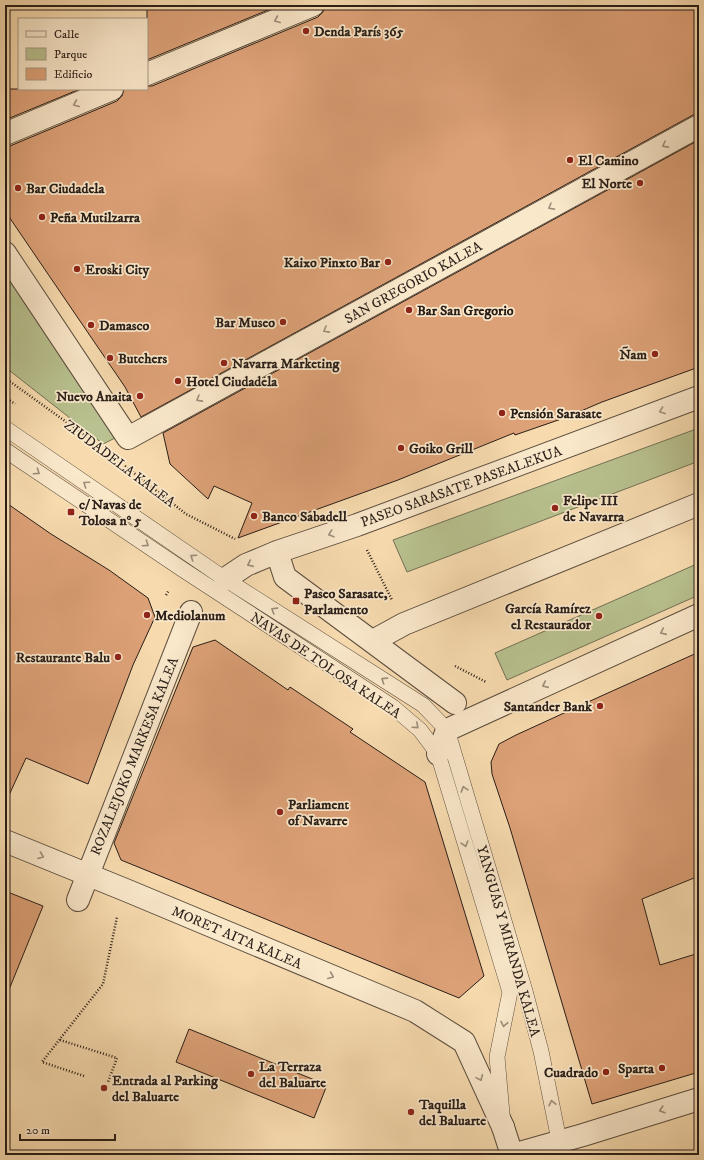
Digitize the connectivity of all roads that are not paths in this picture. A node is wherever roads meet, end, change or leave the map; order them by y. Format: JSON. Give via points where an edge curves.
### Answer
{"nodes":[{"id":1,"x":313,"y":5,"type":"edge"},
{"id":2,"x":148,"y":74,"type":"edge"},
{"id":3,"x":110,"y":90,"type":"edge"},
{"id":4,"x":699,"y":126,"type":"edge"},
{"id":5,"x":5,"y":134,"type":"edge"},
{"id":6,"x":5,"y":253,"type":"edge"},
{"id":7,"x":699,"y":397,"type":"edge"},
{"id":8,"x":5,"y":428,"type":"edge"},
{"id":9,"x":128,"y":438,"type":"joint"},
{"id":10,"x":5,"y":450,"type":"edge"},
{"id":11,"x":699,"y":504,"type":"edge"},
{"id":12,"x":277,"y":552,"type":"junction"},
{"id":13,"x":225,"y":579,"type":"junction"},
{"id":14,"x":191,"y":612,"type":"dead end"},
{"id":15,"x":699,"y":616,"type":"edge"},
{"id":16,"x":373,"y":642,"type":"junction"},
{"id":17,"x":455,"y":703,"type":"dead end"},
{"id":18,"x":446,"y":730,"type":"junction"},
{"id":19,"x":438,"y":754,"type":"junction"},
{"id":20,"x":5,"y":841,"type":"edge"},
{"id":21,"x":88,"y":874,"type":"junction"},
{"id":22,"x":78,"y":900,"type":"dead end"},
{"id":23,"x":699,"y":1099,"type":"edge"},
{"id":24,"x":503,"y":1127,"type":"junction"},
{"id":25,"x":561,"y":1148,"type":"edge"},
{"id":26,"x":512,"y":1155,"type":"edge"}],
"edges":[{"from":1,"to":2,"type":"street","one_way":true},
{"from":3,"to":5,"type":"street","one_way":true},
{"from":4,"to":9,"type":"street","name":"SAN GREGORIO KALEA","one_way":true},
{"from":6,"to":9,"type":"street","name":"ZIUDADELA KALEA"},
{"from":7,"to":12,"type":"street","name":"PASEO SARASATE PASEALEKUA","one_way":true,"via":[[357,525]]},
{"from":13,"to":8,"type":"lane","name":"NAVAS DE TOLOSA KALEA","one_way":true},
{"from":10,"to":19,"type":"lane","name":"NAVAS DE TOLOSA KALEA","one_way":true,"via":[[393,707],[420,730]]},
{"from":11,"to":16,"type":"street","via":[[404,624]]},
{"from":12,"to":13,"type":"street","name":"PASEO SARASATE PASEALEKUA","one_way":true,"via":[[246,565]]},
{"from":12,"to":16,"type":"street","via":[[285,577]]},
{"from":18,"to":13,"type":"lane","name":"NAVAS DE TOLOSA KALEA","one_way":true,"via":[[423,705]]},
{"from":14,"to":21,"type":"street","name":"ROZALEJOKO MARKESA KALEA"},
{"from":15,"to":18,"type":"street","one_way":true},
{"from":16,"to":17,"type":"street"},
{"from":18,"to":19,"type":"street"},
{"from":25,"to":18,"type":"lane","name":"YANGUAS Y MIRANDA KALEA","one_way":true,"via":[[541,1051],[527,999]]},
{"from":19,"to":24,"type":"lane","name":"NAVAS DE TOLOSA KALEA","one_way":true,"via":[[510,992],[497,1057]]},
{"from":20,"to":21,"type":"street","name":"MORET AITA KALEA","one_way":true},
{"from":21,"to":22,"type":"street","name":"ROZALEJOKO MARKESA KALEA"},
{"from":21,"to":24,"type":"street","name":"MORET AITA KALEA","one_way":true,"via":[[415,1011],[464,1042]]},
{"from":23,"to":25,"type":"street","one_way":true},
{"from":24,"to":26,"type":"street"},
{"from":25,"to":26,"type":"street"}]}
